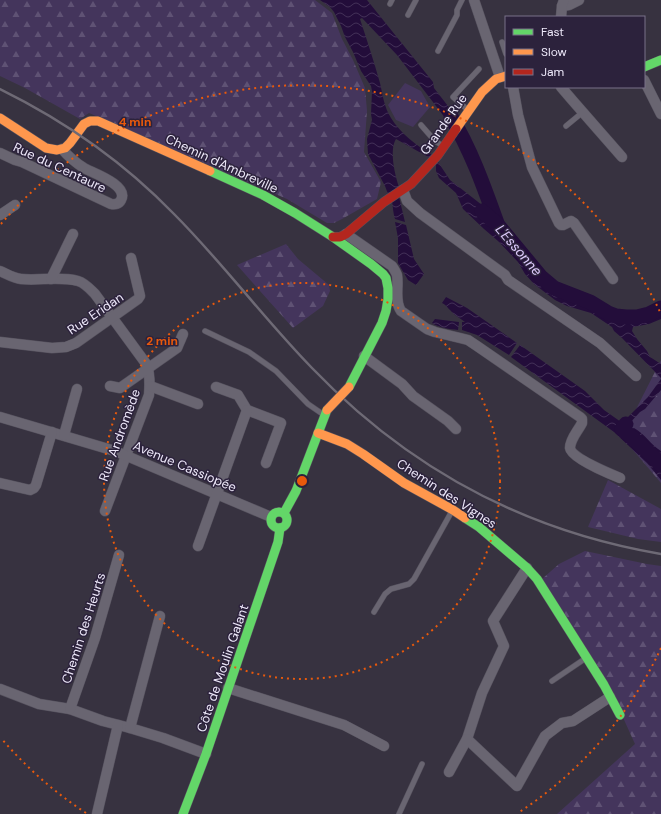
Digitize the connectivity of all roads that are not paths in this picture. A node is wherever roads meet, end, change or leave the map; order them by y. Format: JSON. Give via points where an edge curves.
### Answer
{"nodes":[{"id":1,"x":416,"y":0,"type":"edge"},
{"id":2,"x":462,"y":0,"type":"edge"},
{"id":3,"x":474,"y":0,"type":"edge"},
{"id":4,"x":579,"y":0,"type":"edge"},
{"id":5,"x":563,"y":3,"type":"edge"},
{"id":6,"x":408,"y":15,"type":"dead end"},
{"id":7,"x":561,"y":16,"type":"edge"},
{"id":8,"x":502,"y":42,"type":"dead end"},
{"id":9,"x":438,"y":51,"type":"dead end"},
{"id":10,"x":505,"y":51,"type":"edge"},
{"id":11,"x":661,"y":60,"type":"edge"},
{"id":12,"x":645,"y":67,"type":"edge"},
{"id":13,"x":479,"y":69,"type":"dead end"},
{"id":14,"x":503,"y":76,"type":"edge"},
{"id":15,"x":645,"y":82,"type":"edge"},
{"id":16,"x":513,"y":88,"type":"edge"},
{"id":17,"x":562,"y":88,"type":"edge"},
{"id":18,"x":469,"y":111,"type":"junction"},
{"id":19,"x":582,"y":112,"type":"junction"},
{"id":20,"x":661,"y":114,"type":"edge"},
{"id":21,"x":0,"y":118,"type":"edge"},
{"id":22,"x":421,"y":125,"type":"dead end"},
{"id":23,"x":566,"y":126,"type":"dead end"},
{"id":24,"x":444,"y":146,"type":"junction"},
{"id":25,"x":62,"y":149,"type":"junction"},
{"id":26,"x":0,"y":153,"type":"edge"},
{"id":27,"x":622,"y":157,"type":"dead end"},
{"id":28,"x":403,"y":190,"type":"junction"},
{"id":29,"x":14,"y":205,"type":"dead end"},
{"id":30,"x":0,"y":215,"type":"edge"},
{"id":31,"x":73,"y":234,"type":"dead end"},
{"id":32,"x":346,"y":234,"type":"junction"},
{"id":33,"x":333,"y":236,"type":"junction"},
{"id":34,"x":131,"y":258,"type":"dead end"},
{"id":35,"x":0,"y":271,"type":"edge"},
{"id":36,"x":51,"y":279,"type":"junction"},
{"id":37,"x":613,"y":279,"type":"dead end"},
{"id":38,"x":112,"y":318,"type":"junction"},
{"id":39,"x":205,"y":331,"type":"dead end"},
{"id":40,"x":183,"y":334,"type":"dead end"},
{"id":41,"x":0,"y":342,"type":"edge"},
{"id":42,"x":364,"y":356,"type":"junction"},
{"id":43,"x":148,"y":368,"type":"junction"},
{"id":44,"x":636,"y":376,"type":"dead end"},
{"id":45,"x":110,"y":386,"type":"dead end"},
{"id":46,"x":150,"y":386,"type":"junction"},
{"id":47,"x":216,"y":387,"type":"dead end"},
{"id":48,"x":77,"y":389,"type":"dead end"},
{"id":49,"x":198,"y":404,"type":"dead end"},
{"id":50,"x":247,"y":410,"type":"junction"},
{"id":51,"x":326,"y":413,"type":"junction"},
{"id":52,"x":0,"y":417,"type":"edge"},
{"id":53,"x":456,"y":429,"type":"dead end"},
{"id":54,"x":52,"y":432,"type":"junction"},
{"id":55,"x":318,"y":433,"type":"junction"},
{"id":56,"x":64,"y":435,"type":"junction"},
{"id":57,"x":126,"y":455,"type":"junction"},
{"id":58,"x":266,"y":463,"type":"dead end"},
{"id":59,"x":620,"y":478,"type":"dead end"},
{"id":60,"x":1,"y":486,"type":"edge"},
{"id":61,"x":217,"y":494,"type":"junction"},
{"id":62,"x":453,"y":510,"type":"junction"},
{"id":63,"x":105,"y":511,"type":"dead end"},
{"id":64,"x":284,"y":513,"type":"junction"},
{"id":65,"x":271,"y":517,"type":"junction"},
{"id":66,"x":280,"y":528,"type":"junction"},
{"id":67,"x":198,"y":546,"type":"dead end"},
{"id":68,"x":120,"y":555,"type":"dead end"},
{"id":69,"x":527,"y":568,"type":"junction"},
{"id":70,"x":374,"y":612,"type":"dead end"},
{"id":71,"x":160,"y":616,"type":"dead end"},
{"id":72,"x":586,"y":658,"type":"junction"},
{"id":73,"x":552,"y":681,"type":"dead end"},
{"id":74,"x":228,"y":688,"type":"junction"},
{"id":75,"x":0,"y":690,"type":"edge"},
{"id":76,"x":610,"y":697,"type":"junction"},
{"id":77,"x":70,"y":709,"type":"junction"},
{"id":78,"x":620,"y":715,"type":"dead end"},
{"id":79,"x":118,"y":725,"type":"junction"},
{"id":80,"x":130,"y":728,"type":"junction"},
{"id":81,"x":467,"y":739,"type":"junction"},
{"id":82,"x":384,"y":746,"type":"dead end"},
{"id":83,"x":206,"y":754,"type":"junction"},
{"id":84,"x":422,"y":764,"type":"dead end"},
{"id":85,"x":449,"y":772,"type":"dead end"},
{"id":86,"x":97,"y":814,"type":"edge"},
{"id":87,"x":184,"y":814,"type":"edge"},
{"id":88,"x":399,"y":814,"type":"edge"}],
"edges":[{"from":1,"to":6,"type":"lane"},
{"from":2,"to":9,"type":"lane"},
{"from":3,"to":14,"type":"street"},
{"from":4,"to":5,"type":"street","via":[[569,5]]},
{"from":5,"to":7,"type":"street"},
{"from":8,"to":10,"type":"lane"},
{"from":11,"to":12,"type":"street"},
{"from":13,"to":18,"type":"lane","via":[[453,97]]},
{"from":14,"to":18,"type":"street","name":"Grande Rue","via":[[482,92]]},
{"from":15,"to":20,"type":"street"},
{"from":16,"to":37,"type":"street","via":[[532,167],[561,225],[574,223]]},
{"from":17,"to":19,"type":"street"},
{"from":18,"to":24,"type":"street","name":"Grande Rue"},
{"from":19,"to":23,"type":"lane"},
{"from":19,"to":27,"type":"street"},
{"from":21,"to":25,"type":"street","via":[[46,148],[59,151]]},
{"from":22,"to":24,"type":"lane","via":[[435,141]]},
{"from":24,"to":28,"type":"street","name":"Grande Rue","via":[[432,163]]},
{"from":25,"to":26,"type":"street","name":"Rue du Centaure","via":[[81,166],[118,187],[122,197],[118,204],[111,204]]},
{"from":25,"to":33,"type":"street","name":"Chemin d'Ambreville","via":[[66,148],[84,123],[97,120],[263,195]]},
{"from":28,"to":32,"type":"street","name":"Grande Rue","via":[[384,202]]},
{"from":28,"to":44,"type":"street","via":[[407,201],[420,213],[505,275],[508,280],[600,343]]},
{"from":29,"to":30,"type":"street"},
{"from":31,"to":36,"type":"street"},
{"from":32,"to":33,"type":"street","via":[[340,237]]},
{"from":32,"to":59,"type":"street","via":[[392,266],[396,273],[401,311],[428,329],[468,340],[580,417],[582,423],[571,442],[573,454]]},
{"from":33,"to":42,"type":"street","name":"Côte de Moulin Galant","via":[[380,270],[386,278],[386,311]]},
{"from":34,"to":38,"type":"street","name":"Rue Eridan","via":[[140,296]]},
{"from":35,"to":36,"type":"street","name":"Rue Andromède","via":[[21,279]]},
{"from":36,"to":38,"type":"street","name":"Rue Andromède","via":[[85,284]]},
{"from":38,"to":41,"type":"street","name":"Rue Eridan","via":[[66,347],[52,348]]},
{"from":38,"to":43,"type":"street","name":"Rue Andromède"},
{"from":39,"to":51,"type":"lane","via":[[249,352],[276,371],[308,404]]},
{"from":40,"to":43,"type":"street","via":[[177,348]]},
{"from":42,"to":51,"type":"street","name":"Côte de Moulin Galant","bridge":true,"via":[[348,387]]},
{"from":42,"to":53,"type":"street"},
{"from":43,"to":45,"type":"street","via":[[120,388]]},
{"from":43,"to":46,"type":"street","name":"Rue Andromède"},
{"from":46,"to":49,"type":"street"},
{"from":46,"to":57,"type":"street","name":"Rue Andromède","via":[[149,395]]},
{"from":47,"to":50,"type":"street","via":[[238,395]]},
{"from":48,"to":56,"type":"street"},
{"from":50,"to":58,"type":"street","via":[[281,423]]},
{"from":50,"to":61,"type":"street"},
{"from":51,"to":55,"type":"street","name":"Côte de Moulin Galant"},
{"from":52,"to":54,"type":"street","name":"Avenue Cassiopée"},
{"from":54,"to":56,"type":"street","name":"Avenue Cassiopée"},
{"from":54,"to":60,"type":"street","via":[[34,488],[30,490]]},
{"from":55,"to":62,"type":"street","name":"Chemin des Vignes","via":[[347,444],[404,483]]},
{"from":55,"to":64,"type":"street","name":"Côte de Moulin Galant","via":[[296,491]]},
{"from":56,"to":57,"type":"street","name":"Avenue Cassiopée"},
{"from":57,"to":61,"type":"street","name":"Avenue Cassiopée"},
{"from":57,"to":63,"type":"street","name":"Rue Andromède"},
{"from":61,"to":65,"type":"street","name":"Avenue Cassiopée"},
{"from":61,"to":67,"type":"street"},
{"from":62,"to":69,"type":"street","name":"Chemin des Vignes","via":[[486,532]]},
{"from":62,"to":70,"type":"lane","via":[[414,579],[409,584],[391,589]]},
{"from":64,"to":65,"type":"street","via":[[276,512]]},
{"from":64,"to":66,"type":"street","name":"Côte de Moulin Galant","via":[[288,521]]},
{"from":65,"to":66,"type":"street","via":[[272,524]]},
{"from":66,"to":74,"type":"street","name":"Côte de Moulin Galant","via":[[278,542]]},
{"from":68,"to":77,"type":"street","name":"Chemin des Heurts"},
{"from":69,"to":72,"type":"street","name":"Chemin des Vignes","via":[[537,579]]},
{"from":69,"to":81,"type":"street","via":[[493,620],[504,646],[482,693]]},
{"from":71,"to":80,"type":"street"},
{"from":72,"to":73,"type":"lane"},
{"from":72,"to":76,"type":"street","name":"Chemin des Vignes"},
{"from":74,"to":82,"type":"street","via":[[344,724]]},
{"from":74,"to":83,"type":"street","name":"Côte de Moulin Galant"},
{"from":75,"to":77,"type":"street","via":[[39,704]]},
{"from":76,"to":78,"type":"street","name":"Chemin des Vignes"},
{"from":76,"to":81,"type":"street","via":[[573,721],[562,723],[545,736],[517,786]]},
{"from":77,"to":79,"type":"street"},
{"from":79,"to":80,"type":"street"},
{"from":79,"to":86,"type":"street"},
{"from":80,"to":83,"type":"street"},
{"from":81,"to":85,"type":"street"},
{"from":83,"to":87,"type":"street","name":"Côte de Moulin Galant"},
{"from":84,"to":88,"type":"lane"}]}
